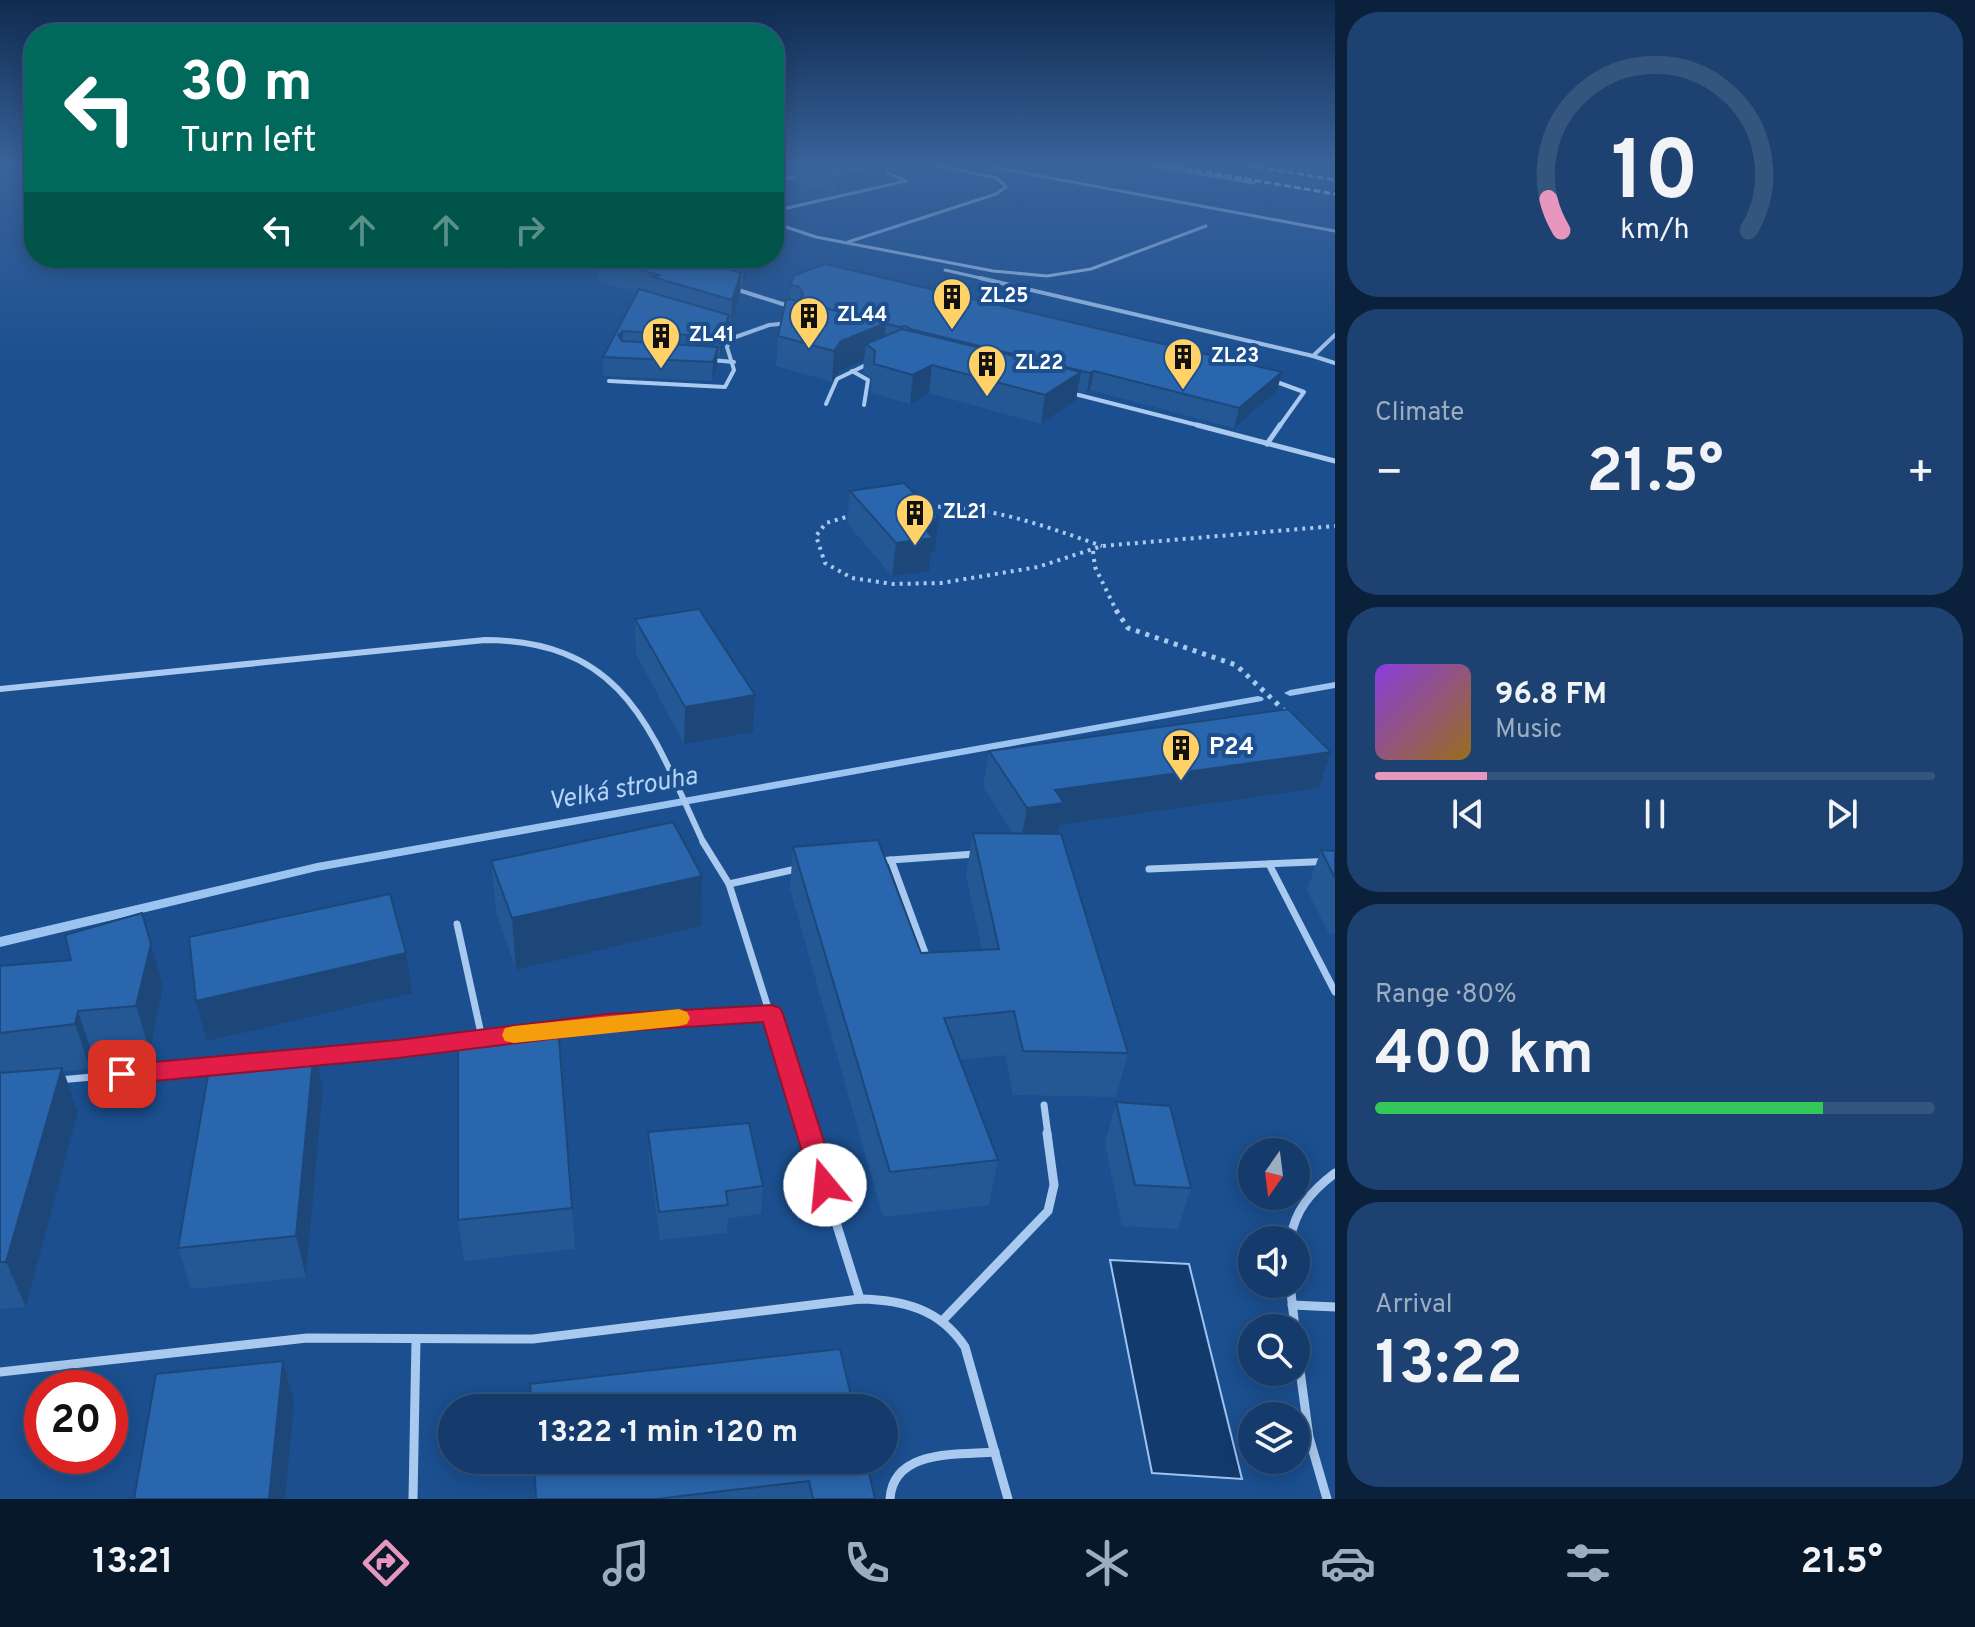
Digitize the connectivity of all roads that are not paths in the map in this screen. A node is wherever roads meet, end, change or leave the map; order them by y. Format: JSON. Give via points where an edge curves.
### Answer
{"nodes":[{"id":1,"x":798,"y":232,"type":"edge"},
{"id":2,"x":877,"y":232,"type":"edge"},
{"id":3,"x":1190,"y":232,"type":"edge"},
{"id":4,"x":846,"y":242,"type":"junction"},
{"id":5,"x":945,"y":270,"type":"dead end"},
{"id":6,"x":726,"y":286,"type":"edge"},
{"id":7,"x":788,"y":323,"type":"junction"},
{"id":8,"x":795,"y":324,"type":"edge"},
{"id":9,"x":728,"y":328,"type":"edge"},
{"id":10,"x":744,"y":332,"type":"junction"},
{"id":11,"x":1335,"y":335,"type":"edge"},
{"id":12,"x":1313,"y":356,"type":"junction"},
{"id":13,"x":702,"y":360,"type":"edge"},
{"id":14,"x":877,"y":360,"type":"edge"},
{"id":15,"x":734,"y":362,"type":"junction"},
{"id":16,"x":1335,"y":363,"type":"edge"},
{"id":17,"x":852,"y":371,"type":"junction"},
{"id":18,"x":1262,"y":378,"type":"edge"},
{"id":19,"x":609,"y":381,"type":"dead end"},
{"id":20,"x":1069,"y":393,"type":"edge"},
{"id":21,"x":826,"y":404,"type":"dead end"},
{"id":22,"x":864,"y":405,"type":"dead end"},
{"id":23,"x":1267,"y":444,"type":"junction"},
{"id":24,"x":1335,"y":461,"type":"edge"},
{"id":25,"x":0,"y":689,"type":"edge"},
{"id":26,"x":986,"y":853,"type":"edge"},
{"id":27,"x":891,"y":860,"type":"junction"},
{"id":28,"x":875,"y":861,"type":"edge"},
{"id":29,"x":1335,"y":861,"type":"edge"},
{"id":30,"x":1269,"y":864,"type":"junction"},
{"id":31,"x":803,"y":867,"type":"edge"},
{"id":32,"x":1149,"y":869,"type":"dead end"},
{"id":33,"x":729,"y":884,"type":"junction"},
{"id":34,"x":457,"y":924,"type":"dead end"},
{"id":35,"x":932,"y":970,"type":"edge"},
{"id":36,"x":1335,"y":992,"type":"edge"},
{"id":37,"x":772,"y":1014,"type":"junction"},
{"id":38,"x":544,"y":1031,"type":"edge"},
{"id":39,"x":497,"y":1037,"type":"edge"},
{"id":40,"x":482,"y":1039,"type":"junction"},
{"id":41,"x":302,"y":1058,"type":"edge"},
{"id":42,"x":223,"y":1065,"type":"edge"},
{"id":43,"x":48,"y":1081,"type":"edge"},
{"id":44,"x":1044,"y":1105,"type":"dead end"},
{"id":45,"x":1335,"y":1173,"type":"edge"},
{"id":46,"x":1293,"y":1226,"type":"edge"},
{"id":47,"x":1291,"y":1298,"type":"edge"},
{"id":48,"x":860,"y":1299,"type":"junction"},
{"id":49,"x":1292,"y":1305,"type":"junction"},
{"id":50,"x":1335,"y":1307,"type":"edge"},
{"id":51,"x":1293,"y":1314,"type":"edge"},
{"id":52,"x":944,"y":1319,"type":"junction"},
{"id":53,"x":416,"y":1340,"type":"junction"},
{"id":54,"x":0,"y":1372,"type":"edge"},
{"id":55,"x":1302,"y":1386,"type":"edge"},
{"id":56,"x":995,"y":1452,"type":"junction"},
{"id":57,"x":413,"y":1499,"type":"edge"},
{"id":58,"x":890,"y":1499,"type":"edge"},
{"id":59,"x":1008,"y":1499,"type":"edge"},
{"id":60,"x":1327,"y":1499,"type":"edge"}],
"edges":[{"from":1,"to":4,"type":"lane"},
{"from":2,"to":4,"type":"lane"},
{"from":3,"to":4,"type":"lane","via":[[1059,276],[993,271]]},
{"from":5,"to":12,"type":"lane"},
{"from":6,"to":7,"type":"lane","via":[[796,311]]},
{"from":7,"to":8,"type":"lane"},
{"from":7,"to":10,"type":"lane"},
{"from":9,"to":10,"type":"lane"},
{"from":10,"to":15,"type":"lane","via":[[727,343]]},
{"from":11,"to":12,"type":"lane"},
{"from":12,"to":16,"type":"lane"},
{"from":13,"to":15,"type":"lane"},
{"from":14,"to":17,"type":"lane"},
{"from":15,"to":19,"type":"lane","via":[[729,384],[721,388]]},
{"from":17,"to":21,"type":"lane","via":[[837,379]]},
{"from":17,"to":22,"type":"lane","via":[[868,380]]},
{"from":18,"to":23,"type":"lane","via":[[1304,392]]},
{"from":20,"to":23,"type":"lane"},
{"from":23,"to":24,"type":"lane"},
{"from":25,"to":33,"type":"lane","via":[[500,640],[576,656],[588,662],[644,723]]},
{"from":26,"to":27,"type":"lane"},
{"from":27,"to":28,"type":"lane"},
{"from":27,"to":35,"type":"lane"},
{"from":29,"to":30,"type":"lane"},
{"from":30,"to":32,"type":"lane"},
{"from":30,"to":36,"type":"lane"},
{"from":31,"to":33,"type":"lane"},
{"from":33,"to":37,"type":"lane"},
{"from":34,"to":40,"type":"lane"},
{"from":37,"to":38,"type":"lane"},
{"from":37,"to":48,"type":"lane"},
{"from":39,"to":40,"type":"lane"},
{"from":40,"to":41,"type":"lane"},
{"from":42,"to":43,"type":"lane"},
{"from":44,"to":52,"type":"lane","via":[[1054,1185],[1048,1211]]},
{"from":45,"to":46,"type":"lane","via":[[1306,1197]]},
{"from":47,"to":49,"type":"lane"},
{"from":48,"to":52,"type":"lane","via":[[911,1304]]},
{"from":48,"to":53,"type":"lane","via":[[533,1339]]},
{"from":49,"to":50,"type":"lane"},
{"from":49,"to":51,"type":"lane"},
{"from":52,"to":56,"type":"lane","via":[[965,1347]]},
{"from":53,"to":54,"type":"lane","via":[[307,1338]]},
{"from":53,"to":57,"type":"lane"},
{"from":55,"to":60,"type":"lane","via":[[1309,1437]]},
{"from":56,"to":58,"type":"lane","via":[[900,1466],[893,1475]]},
{"from":56,"to":59,"type":"lane"}]}
